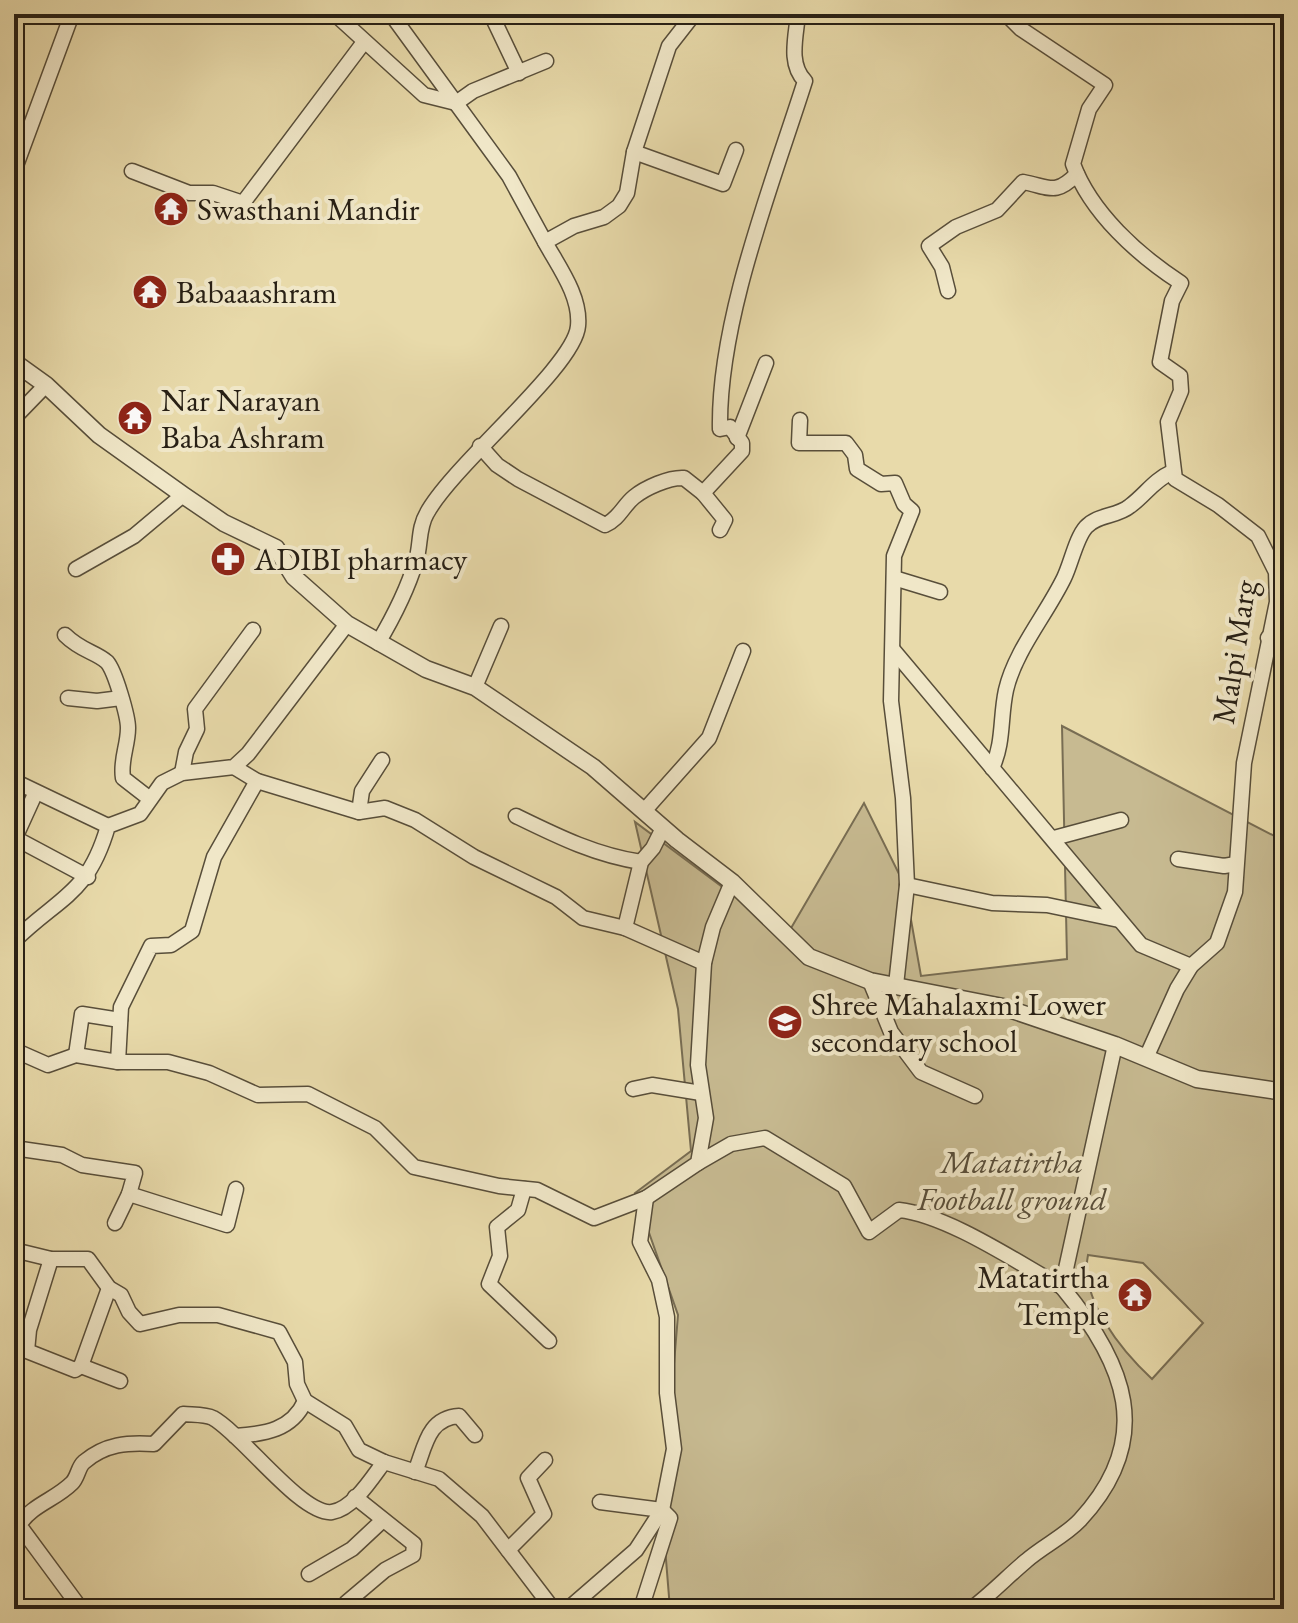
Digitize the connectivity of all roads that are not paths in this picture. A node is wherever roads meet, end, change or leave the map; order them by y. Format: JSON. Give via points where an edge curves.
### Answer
{"nodes":[{"id":1,"x":72,"y":14,"type":"edge"},
{"id":2,"x":335,"y":14,"type":"edge"},
{"id":3,"x":391,"y":14,"type":"edge"},
{"id":4,"x":491,"y":14,"type":"edge"},
{"id":5,"x":694,"y":14,"type":"edge"},
{"id":6,"x":798,"y":14,"type":"edge"},
{"id":7,"x":1006,"y":14,"type":"edge"},
{"id":8,"x":364,"y":42,"type":"junction"},
{"id":9,"x":546,"y":61,"type":"dead end"},
{"id":10,"x":519,"y":73,"type":"junction"},
{"id":11,"x":456,"y":103,"type":"junction"},
{"id":12,"x":736,"y":150,"type":"dead end"},
{"id":13,"x":634,"y":152,"type":"junction"},
{"id":14,"x":14,"y":168,"type":"edge"},
{"id":15,"x":132,"y":171,"type":"dead end"},
{"id":16,"x":1077,"y":174,"type":"junction"},
{"id":17,"x":545,"y":242,"type":"junction"},
{"id":18,"x":948,"y":291,"type":"dead end"},
{"id":19,"x":14,"y":362,"type":"edge"},
{"id":20,"x":766,"y":363,"type":"dead end"},
{"id":21,"x":46,"y":385,"type":"junction"},
{"id":22,"x":14,"y":418,"type":"edge"},
{"id":23,"x":800,"y":420,"type":"dead end"},
{"id":24,"x":737,"y":438,"type":"junction"},
{"id":25,"x":480,"y":446,"type":"junction"},
{"id":26,"x":1172,"y":472,"type":"junction"},
{"id":27,"x":703,"y":493,"type":"junction"},
{"id":28,"x":183,"y":495,"type":"junction"},
{"id":29,"x":720,"y":530,"type":"dead end"},
{"id":30,"x":76,"y":569,"type":"dead end"},
{"id":31,"x":1280,"y":569,"type":"edge"},
{"id":32,"x":894,"y":578,"type":"junction"},
{"id":33,"x":940,"y":592,"type":"dead end"},
{"id":34,"x":347,"y":624,"type":"junction"},
{"id":35,"x":501,"y":626,"type":"dead end"},
{"id":36,"x":253,"y":630,"type":"dead end"},
{"id":37,"x":65,"y":635,"type":"dead end"},
{"id":38,"x":1277,"y":637,"type":"edge"},
{"id":39,"x":378,"y":643,"type":"junction"},
{"id":40,"x":743,"y":651,"type":"dead end"},
{"id":41,"x":894,"y":651,"type":"junction"},
{"id":42,"x":475,"y":687,"type":"junction"},
{"id":43,"x":68,"y":698,"type":"dead end"},
{"id":44,"x":121,"y":698,"type":"junction"},
{"id":45,"x":382,"y":760,"type":"dead end"},
{"id":46,"x":234,"y":767,"type":"junction"},
{"id":47,"x":992,"y":768,"type":"junction"},
{"id":48,"x":182,"y":773,"type":"junction"},
{"id":49,"x":14,"y":781,"type":"edge"},
{"id":50,"x":257,"y":781,"type":"junction"},
{"id":51,"x":35,"y":794,"type":"junction"},
{"id":52,"x":150,"y":799,"type":"junction"},
{"id":53,"x":644,"y":811,"type":"junction"},
{"id":54,"x":359,"y":812,"type":"junction"},
{"id":55,"x":516,"y":816,"type":"dead end"},
{"id":56,"x":1121,"y":820,"type":"dead end"},
{"id":57,"x":108,"y":826,"type":"junction"},
{"id":58,"x":663,"y":828,"type":"junction"},
{"id":59,"x":1054,"y":838,"type":"junction"},
{"id":60,"x":1178,"y":859,"type":"dead end"},
{"id":61,"x":641,"y":862,"type":"junction"},
{"id":62,"x":1236,"y":864,"type":"junction"},
{"id":63,"x":88,"y":877,"type":"junction"},
{"id":64,"x":732,"y":882,"type":"junction"},
{"id":65,"x":907,"y":885,"type":"junction"},
{"id":66,"x":1119,"y":920,"type":"junction"},
{"id":67,"x":625,"y":928,"type":"junction"},
{"id":68,"x":14,"y":941,"type":"edge"},
{"id":69,"x":704,"y":963,"type":"junction"},
{"id":70,"x":1191,"y":966,"type":"junction"},
{"id":71,"x":870,"y":981,"type":"junction"},
{"id":72,"x":896,"y":985,"type":"junction"},
{"id":73,"x":120,"y":1020,"type":"junction"},
{"id":74,"x":1115,"y":1045,"type":"junction"},
{"id":75,"x":14,"y":1050,"type":"edge"},
{"id":76,"x":76,"y":1055,"type":"junction"},
{"id":77,"x":1146,"y":1058,"type":"junction"},
{"id":78,"x":118,"y":1062,"type":"junction"},
{"id":79,"x":633,"y":1089,"type":"dead end"},
{"id":80,"x":1284,"y":1092,"type":"edge"},
{"id":81,"x":701,"y":1093,"type":"junction"},
{"id":82,"x":975,"y":1096,"type":"dead end"},
{"id":83,"x":14,"y":1148,"type":"edge"},
{"id":84,"x":698,"y":1163,"type":"junction"},
{"id":85,"x":236,"y":1189,"type":"dead end"},
{"id":86,"x":524,"y":1189,"type":"junction"},
{"id":87,"x":129,"y":1194,"type":"junction"},
{"id":88,"x":646,"y":1198,"type":"junction"},
{"id":89,"x":115,"y":1223,"type":"dead end"},
{"id":90,"x":14,"y":1250,"type":"edge"},
{"id":91,"x":51,"y":1259,"type":"junction"},
{"id":92,"x":1062,"y":1287,"type":"junction"},
{"id":93,"x":109,"y":1288,"type":"junction"},
{"id":94,"x":549,"y":1341,"type":"dead end"},
{"id":95,"x":81,"y":1366,"type":"junction"},
{"id":96,"x":120,"y":1381,"type":"dead end"},
{"id":97,"x":305,"y":1401,"type":"junction"},
{"id":98,"x":475,"y":1435,"type":"dead end"},
{"id":99,"x":235,"y":1436,"type":"junction"},
{"id":100,"x":545,"y":1460,"type":"dead end"},
{"id":101,"x":384,"y":1462,"type":"junction"},
{"id":102,"x":415,"y":1472,"type":"junction"},
{"id":103,"x":355,"y":1497,"type":"junction"},
{"id":104,"x":600,"y":1502,"type":"dead end"},
{"id":105,"x":14,"y":1506,"type":"edge"},
{"id":106,"x":662,"y":1510,"type":"junction"},
{"id":107,"x":383,"y":1520,"type":"junction"},
{"id":108,"x":19,"y":1525,"type":"junction"},
{"id":109,"x":508,"y":1550,"type":"junction"},
{"id":110,"x":309,"y":1574,"type":"dead end"},
{"id":111,"x":81,"y":1609,"type":"edge"},
{"id":112,"x":346,"y":1609,"type":"edge"},
{"id":113,"x":553,"y":1609,"type":"edge"},
{"id":114,"x":568,"y":1609,"type":"edge"},
{"id":115,"x":641,"y":1609,"type":"edge"},
{"id":116,"x":971,"y":1609,"type":"edge"}],
"edges":[{"from":1,"to":14,"type":"street"},
{"from":2,"to":8,"type":"street"},
{"from":3,"to":11,"type":"street"},
{"from":4,"to":10,"type":"street"},
{"from":5,"to":13,"type":"street","via":[[669,46]]},
{"from":6,"to":24,"type":"street","via":[[794,57],[796,73],[805,81],[728,342],[720,428],[730,427]]},
{"from":7,"to":16,"type":"street","via":[[1105,85],[1089,109],[1074,153]]},
{"from":8,"to":11,"type":"street","via":[[424,95]]},
{"from":8,"to":15,"type":"street","via":[[243,203],[213,193],[189,193]]},
{"from":9,"to":10,"type":"street"},
{"from":10,"to":11,"type":"street"},
{"from":11,"to":17,"type":"street","via":[[509,176]]},
{"from":12,"to":13,"type":"street","via":[[723,184]]},
{"from":13,"to":17,"type":"street","via":[[627,193],[619,206]]},
{"from":16,"to":18,"type":"street","via":[[1065,186],[1049,190],[1023,182],[997,210],[956,227],[929,246]]},
{"from":16,"to":26,"type":"street","via":[[1111,224],[1181,283],[1172,301],[1160,362],[1180,376],[1181,391],[1168,422]]},
{"from":17,"to":25,"type":"street","via":[[569,286],[579,327],[555,371]]},
{"from":19,"to":21,"type":"street"},
{"from":20,"to":24,"type":"street"},
{"from":21,"to":22,"type":"street"},
{"from":21,"to":28,"type":"street","via":[[99,435]]},
{"from":23,"to":32,"type":"street","via":[[799,443],[846,443],[859,471],[898,487],[912,511],[894,556]]},
{"from":24,"to":27,"type":"street","via":[[742,451]]},
{"from":25,"to":27,"type":"street","via":[[518,479],[605,525],[634,497],[671,479],[684,478]]},
{"from":25,"to":39,"type":"street","via":[[427,513],[403,600]]},
{"from":26,"to":31,"type":"street","name":"Malpi Marg","via":[[1179,484],[1258,536]]},
{"from":26,"to":47,"type":"street","via":[[1128,508],[1084,529],[1062,582],[1027,646],[1018,652],[1006,691],[1001,750]]},
{"from":27,"to":29,"type":"street","via":[[725,520]]},
{"from":28,"to":30,"type":"street","via":[[134,536]]},
{"from":28,"to":34,"type":"street","via":[[224,523],[276,548],[294,577]]},
{"from":31,"to":38,"type":"street","name":"Malpi Marg"},
{"from":32,"to":33,"type":"street"},
{"from":32,"to":41,"type":"street"},
{"from":34,"to":39,"type":"street"},
{"from":34,"to":46,"type":"street"},
{"from":35,"to":42,"type":"street"},
{"from":36,"to":48,"type":"street","via":[[195,709],[197,729]]},
{"from":37,"to":44,"type":"street","via":[[79,649],[105,660]]},
{"from":38,"to":62,"type":"street","name":"Malpi Marg","via":[[1244,763]]},
{"from":39,"to":42,"type":"street"},
{"from":40,"to":53,"type":"street","via":[[709,738]]},
{"from":41,"to":47,"type":"street"},
{"from":41,"to":65,"type":"street","via":[[891,701]]},
{"from":42,"to":53,"type":"street","via":[[593,767]]},
{"from":43,"to":44,"type":"street"},
{"from":44,"to":52,"type":"street","via":[[128,728],[123,778]]},
{"from":45,"to":54,"type":"street","via":[[362,791]]},
{"from":46,"to":48,"type":"street"},
{"from":46,"to":50,"type":"street"},
{"from":47,"to":59,"type":"street"},
{"from":48,"to":52,"type":"street","via":[[162,783]]},
{"from":49,"to":51,"type":"street"},
{"from":50,"to":54,"type":"street"},
{"from":50,"to":73,"type":"street","via":[[214,857],[192,931],[171,945],[151,946],[121,1007]]},
{"from":51,"to":57,"type":"street"},
{"from":51,"to":63,"type":"street","via":[[15,838]]},
{"from":52,"to":57,"type":"street","via":[[140,814]]},
{"from":53,"to":58,"type":"street"},
{"from":54,"to":67,"type":"street","via":[[385,808],[415,820],[474,857],[556,897],[583,918]]},
{"from":55,"to":61,"type":"street","via":[[575,845]]},
{"from":56,"to":59,"type":"street"},
{"from":57,"to":63,"type":"street"},
{"from":58,"to":61,"type":"street"},
{"from":58,"to":64,"type":"street"},
{"from":59,"to":66,"type":"street"},
{"from":60,"to":62,"type":"street"},
{"from":61,"to":67,"type":"street"},
{"from":62,"to":70,"type":"street","name":"Malpi Marg","via":[[1235,892],[1217,943]]},
{"from":63,"to":68,"type":"street"},
{"from":64,"to":69,"type":"street"},
{"from":64,"to":71,"type":"street","via":[[809,957]]},
{"from":65,"to":66,"type":"street"},
{"from":65,"to":72,"type":"street"},
{"from":66,"to":70,"type":"street","via":[[1141,945]]},
{"from":67,"to":69,"type":"street"},
{"from":69,"to":81,"type":"street"},
{"from":70,"to":77,"type":"street","name":"Malpi Marg"},
{"from":71,"to":72,"type":"street"},
{"from":71,"to":82,"type":"street","via":[[891,1032],[921,1072]]},
{"from":72,"to":74,"type":"street","via":[[1003,1007]]},
{"from":73,"to":76,"type":"street","via":[[82,1014]]},
{"from":73,"to":78,"type":"street"},
{"from":74,"to":77,"type":"street"},
{"from":74,"to":92,"type":"street"},
{"from":75,"to":76,"type":"street","via":[[48,1065]]},
{"from":76,"to":78,"type":"street"},
{"from":77,"to":80,"type":"street","via":[[1197,1079]]},
{"from":78,"to":86,"type":"street","via":[[168,1062],[258,1095],[308,1094],[375,1128],[414,1167]]},
{"from":79,"to":81,"type":"street","via":[[661,1085]]},
{"from":81,"to":84,"type":"street","via":[[706,1118]]},
{"from":83,"to":87,"type":"street","via":[[135,1173]]},
{"from":84,"to":88,"type":"street"},
{"from":84,"to":92,"type":"street","via":[[731,1144],[765,1138],[844,1186],[869,1232],[899,1210],[917,1212],[986,1243]]},
{"from":85,"to":87,"type":"street","via":[[227,1225]]},
{"from":86,"to":88,"type":"street","via":[[537,1190],[594,1218]]},
{"from":86,"to":94,"type":"street","via":[[518,1210],[497,1227],[500,1256],[489,1284]]},
{"from":87,"to":89,"type":"street"},
{"from":88,"to":106,"type":"street","via":[[640,1242],[659,1280],[667,1317],[667,1393],[674,1449]]},
{"from":90,"to":91,"type":"street"},
{"from":91,"to":93,"type":"street","via":[[88,1259]]},
{"from":91,"to":95,"type":"street","via":[[27,1351],[75,1370]]},
{"from":92,"to":116,"type":"street","via":[[1087,1318],[1124,1390],[1126,1423],[1118,1463],[1078,1523]]},
{"from":93,"to":95,"type":"street"},
{"from":93,"to":97,"type":"street","via":[[121,1295],[140,1324],[179,1315],[218,1315],[279,1332],[295,1362]]},
{"from":95,"to":96,"type":"street"},
{"from":97,"to":99,"type":"street","via":[[289,1424]]},
{"from":97,"to":101,"type":"street","via":[[345,1426],[359,1450]]},
{"from":98,"to":102,"type":"street","via":[[459,1416],[440,1423],[428,1432]]},
{"from":99,"to":103,"type":"street","via":[[286,1487],[319,1511],[332,1512]]},
{"from":99,"to":108,"type":"street","via":[[211,1417],[183,1414],[154,1444],[123,1442],[81,1464],[72,1483],[29,1511]]},
{"from":100,"to":109,"type":"street","via":[[528,1478],[544,1514]]},
{"from":101,"to":102,"type":"street"},
{"from":101,"to":103,"type":"street"},
{"from":102,"to":109,"type":"street","via":[[439,1479],[482,1516]]},
{"from":103,"to":107,"type":"street"},
{"from":104,"to":106,"type":"street"},
{"from":105,"to":108,"type":"street"},
{"from":106,"to":114,"type":"street","via":[[636,1550]]},
{"from":106,"to":115,"type":"street","via":[[670,1518]]},
{"from":107,"to":110,"type":"street","via":[[352,1549]]},
{"from":107,"to":112,"type":"street","via":[[414,1544],[413,1555],[369,1583]]},
{"from":108,"to":111,"type":"street"},
{"from":109,"to":113,"type":"street"}]}
